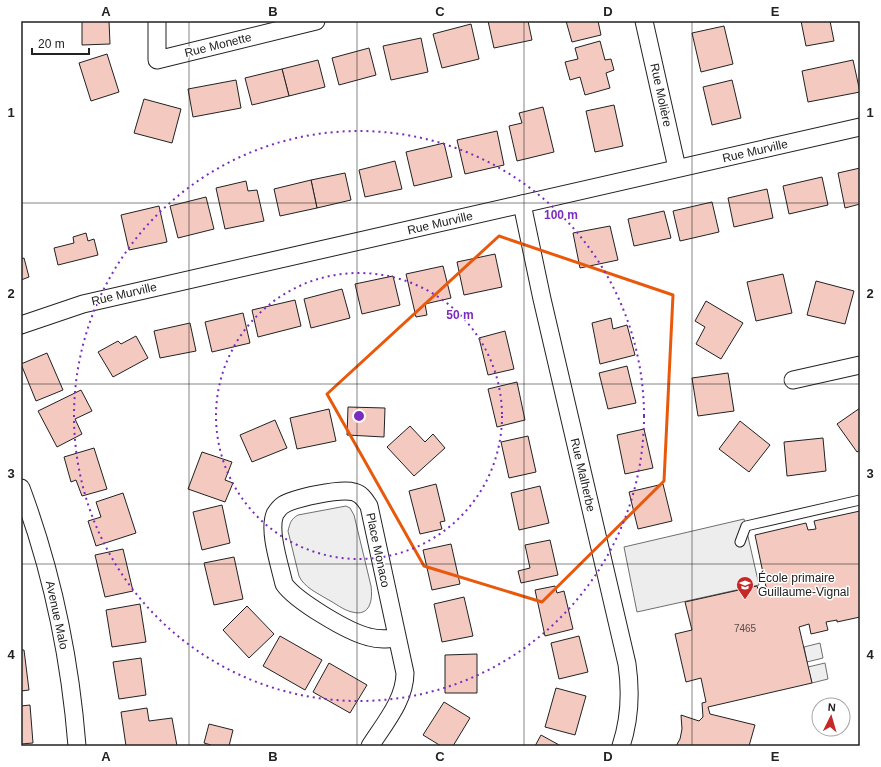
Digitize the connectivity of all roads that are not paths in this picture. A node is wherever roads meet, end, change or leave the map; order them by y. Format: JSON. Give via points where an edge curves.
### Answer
{"nodes":[{"id":1,"x":157,"y":21,"type":"edge"},
{"id":2,"x":316,"y":21,"type":"edge"},
{"id":3,"x":644,"y":21,"type":"edge"},
{"id":4,"x":860,"y":127,"type":"edge"},
{"id":5,"x":677,"y":168,"type":"junction"},
{"id":6,"x":522,"y":204,"type":"junction"},
{"id":7,"x":21,"y":326,"type":"edge"},
{"id":8,"x":860,"y":365,"type":"edge"},
{"id":9,"x":793,"y":380,"type":"dead end"},
{"id":10,"x":21,"y":488,"type":"edge"},
{"id":11,"x":860,"y":500,"type":"edge"},
{"id":12,"x":27,"y":522,"type":"edge"},
{"id":13,"x":740,"y":542,"type":"dead end"},
{"id":14,"x":397,"y":638,"type":"junction"},
{"id":15,"x":77,"y":746,"type":"edge"},
{"id":16,"x":370,"y":746,"type":"edge"},
{"id":17,"x":622,"y":746,"type":"edge"}],
"edges":[{"from":1,"to":2,"type":"street","name":"Rue Monette","via":[[157,60]]},
{"from":3,"to":5,"type":"street","name":"Rue Molière"},
{"from":4,"to":5,"type":"street","name":"Rue Murville"},
{"from":5,"to":6,"type":"street","name":"Rue Murville"},
{"from":6,"to":7,"type":"street","name":"Rue Murville","via":[[83,304]]},
{"from":6,"to":17,"type":"street","name":"Rue Malherbe","via":[[627,664],[629,708]]},
{"from":8,"to":9,"type":"street"},
{"from":10,"to":12,"type":"street","name":"Avenue Malo"},
{"from":11,"to":13,"type":"lane","via":[[746,526]]},
{"from":12,"to":15,"type":"street","name":"Avenue Malo","via":[[43,555],[57,608],[71,688]]},
{"from":14,"to":14,"type":"street","name":"Place Monaco","via":[[369,506],[364,497],[356,492],[337,490],[292,500],[281,506],[274,518],[273,533],[284,584],[288,590],[357,633],[371,638]]},
{"from":14,"to":16,"type":"street","name":"Place Monaco","via":[[405,673],[404,690]]}]}
